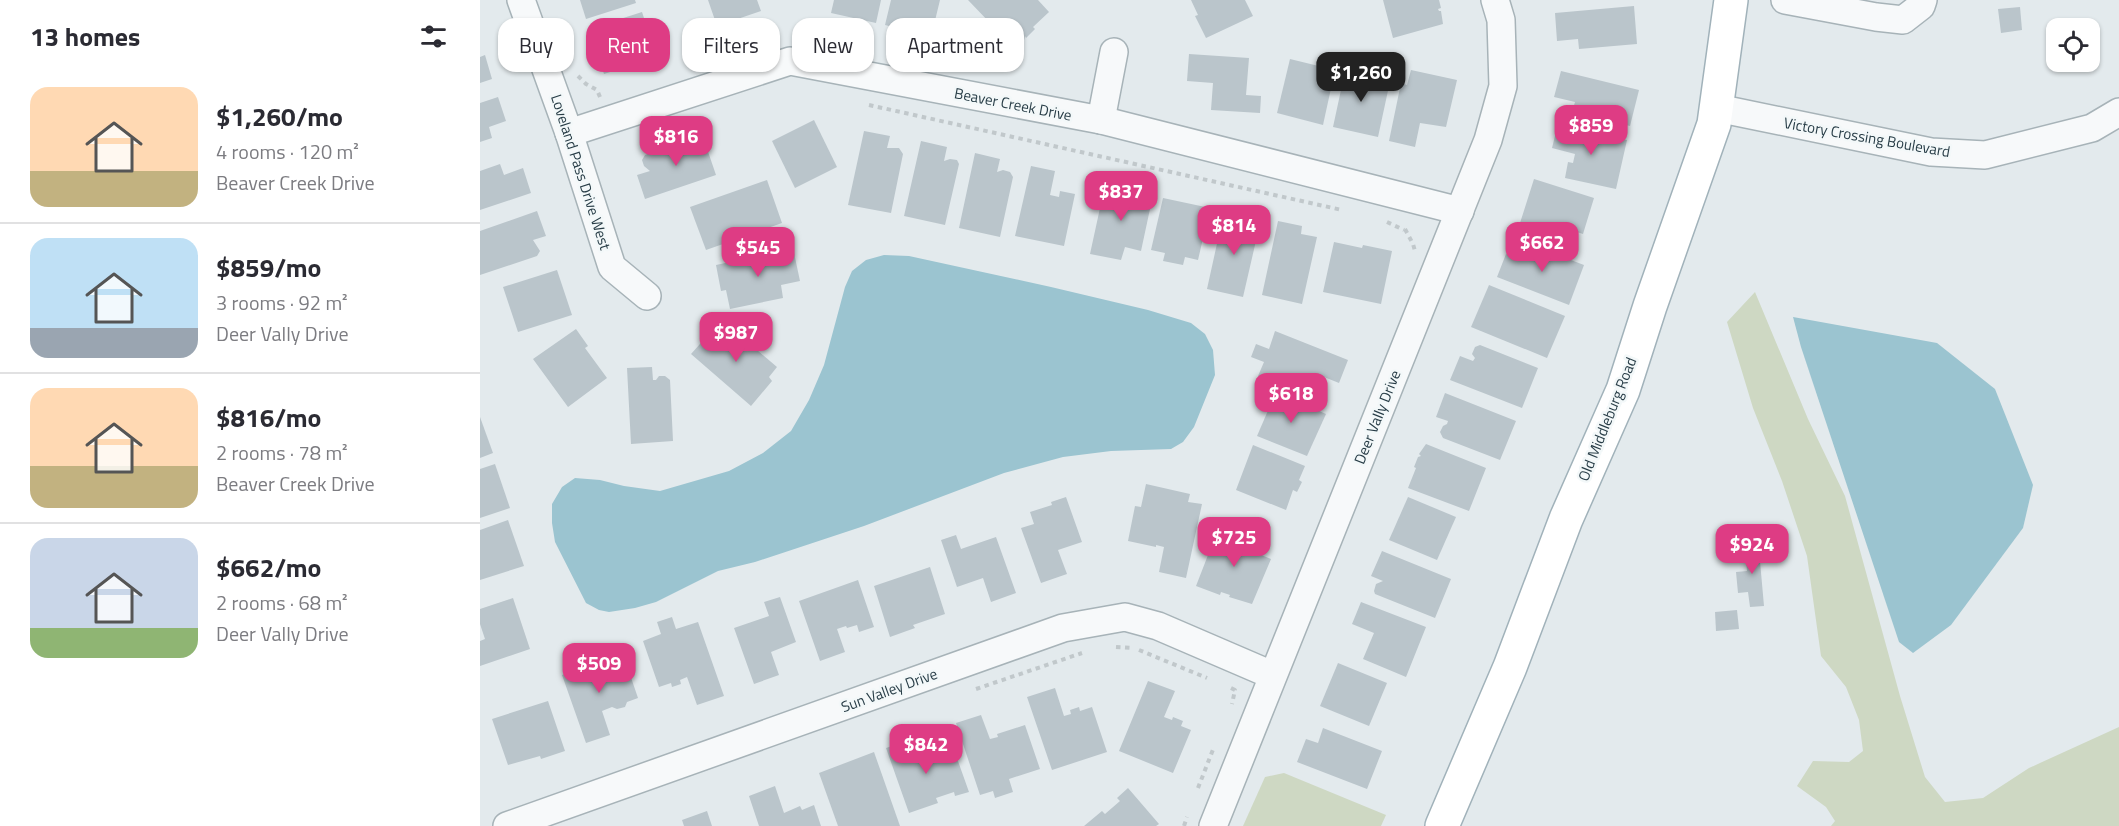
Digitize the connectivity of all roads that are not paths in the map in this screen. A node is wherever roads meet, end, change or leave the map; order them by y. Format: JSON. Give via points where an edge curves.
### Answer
{"nodes":[{"id":1,"x":521,"y":0,"type":"edge"},
{"id":2,"x":1495,"y":0,"type":"edge"},
{"id":3,"x":1731,"y":0,"type":"edge"},
{"id":4,"x":1785,"y":0,"type":"edge"},
{"id":5,"x":1923,"y":0,"type":"edge"},
{"id":6,"x":1114,"y":52,"type":"dead end"},
{"id":7,"x":1717,"y":108,"type":"junction"},
{"id":8,"x":2119,"y":112,"type":"edge"},
{"id":9,"x":1101,"y":120,"type":"junction"},
{"id":10,"x":569,"y":133,"type":"junction"},
{"id":11,"x":1460,"y":211,"type":"junction"},
{"id":12,"x":647,"y":296,"type":"dead end"},
{"id":13,"x":1262,"y":670,"type":"junction"},
{"id":14,"x":507,"y":826,"type":"edge"},
{"id":15,"x":1213,"y":826,"type":"edge"},
{"id":16,"x":1442,"y":826,"type":"edge"}],
"edges":[{"from":1,"to":10,"type":"street","name":"Loveland Pass Drive West"},
{"from":2,"to":11,"type":"street","name":"Deer Vally Drive","via":[[1501,20],[1503,86],[1488,140]]},
{"from":3,"to":7,"type":"main road","name":"Old Middleburg Road"},
{"from":4,"to":5,"type":"street","via":[[1903,20]]},
{"from":6,"to":9,"type":"street"},
{"from":7,"to":8,"type":"street","name":"Victory Crossing Boulevard","via":[[1930,152],[1985,155],[2092,128]]},
{"from":7,"to":16,"type":"main road","name":"Old Middleburg Road","via":[[1623,390],[1566,519],[1510,667]]},
{"from":9,"to":10,"type":"street","name":"Beaver Creek Drive","via":[[790,61]]},
{"from":9,"to":11,"type":"street","name":"Beaver Creek Drive"},
{"from":10,"to":12,"type":"street","name":"Loveland Pass Drive West","via":[[612,267]]},
{"from":11,"to":13,"type":"street","name":"Deer Vally Drive"},
{"from":13,"to":14,"type":"street","name":"Sun Valley Drive","via":[[1158,626],[1125,617],[1063,628]]},
{"from":13,"to":15,"type":"street","name":"Deer Vally Drive"}]}
